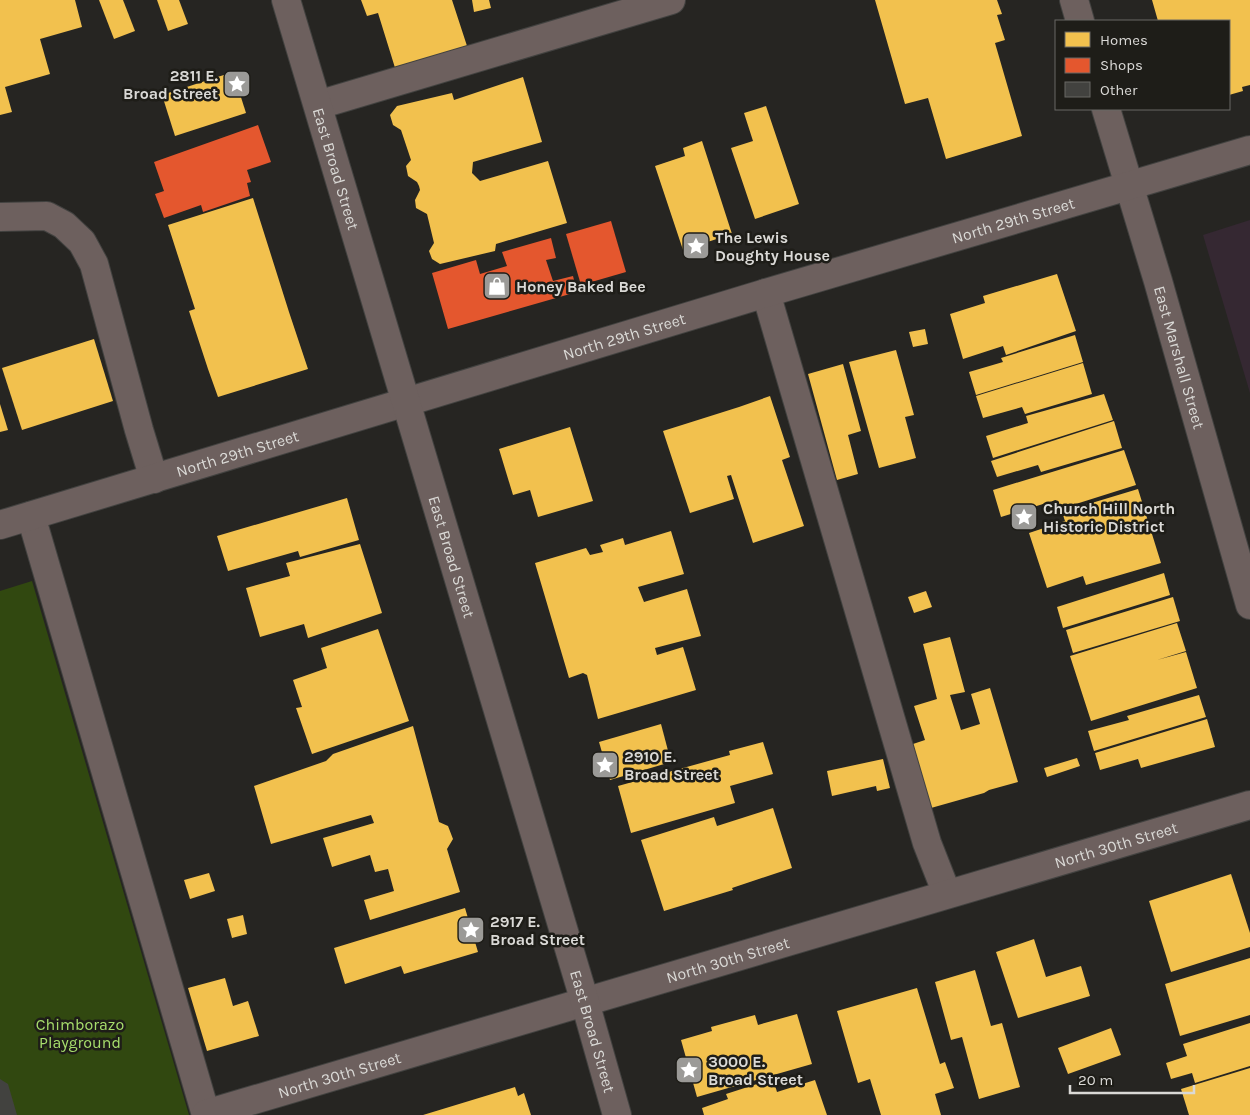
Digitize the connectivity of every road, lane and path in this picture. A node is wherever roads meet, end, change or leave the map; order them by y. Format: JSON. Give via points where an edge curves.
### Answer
{"nodes":[{"id":1,"x":286,"y":0,"type":"edge"},
{"id":2,"x":671,"y":0,"type":"edge"},
{"id":3,"x":1074,"y":0,"type":"edge"},
{"id":4,"x":1080,"y":20,"type":"edge"},
{"id":5,"x":318,"y":105,"type":"junction"},
{"id":6,"x":1106,"y":110,"type":"edge"},
{"id":7,"x":1250,"y":150,"type":"edge"},
{"id":8,"x":1129,"y":186,"type":"junction"},
{"id":9,"x":0,"y":217,"type":"edge"},
{"id":10,"x":766,"y":293,"type":"junction"},
{"id":11,"x":407,"y":401,"type":"junction"},
{"id":12,"x":154,"y":478,"type":"junction"},
{"id":13,"x":31,"y":516,"type":"junction"},
{"id":14,"x":0,"y":525,"type":"edge"},
{"id":15,"x":1250,"y":605,"type":"edge"},
{"id":16,"x":1250,"y":805,"type":"edge"},
{"id":17,"x":947,"y":894,"type":"junction"},
{"id":18,"x":585,"y":1002,"type":"junction"},
{"id":19,"x":206,"y":1114,"type":"edge"},
{"id":20,"x":617,"y":1115,"type":"edge"}],
"edges":[{"from":1,"to":5,"type":"street","name":"East Broad Street"},
{"from":2,"to":5,"type":"street"},
{"from":3,"to":4,"type":"street"},
{"from":5,"to":11,"type":"street","name":"East Broad Street"},
{"from":6,"to":8,"type":"street","name":"East Marshall Street"},
{"from":7,"to":8,"type":"street","name":"North 29th Street"},
{"from":8,"to":10,"type":"street","name":"North 29th Street"},
{"from":8,"to":15,"type":"street","name":"East Marshall Street"},
{"from":9,"to":12,"type":"street","via":[[48,216],[64,224],[82,242],[94,264]]},
{"from":10,"to":11,"type":"street","name":"North 29th Street"},
{"from":10,"to":17,"type":"street","via":[[927,843]]},
{"from":11,"to":12,"type":"street","name":"North 29th Street"},
{"from":11,"to":18,"type":"street","name":"East Broad Street"},
{"from":12,"to":13,"type":"street","name":"North 29th Street"},
{"from":13,"to":14,"type":"street","name":"North 29th Street"},
{"from":13,"to":19,"type":"street"},
{"from":16,"to":17,"type":"street","name":"North 30th Street"},
{"from":17,"to":18,"type":"street","name":"North 30th Street"},
{"from":18,"to":19,"type":"street","name":"North 30th Street"},
{"from":18,"to":20,"type":"street","name":"East Broad Street"}]}
